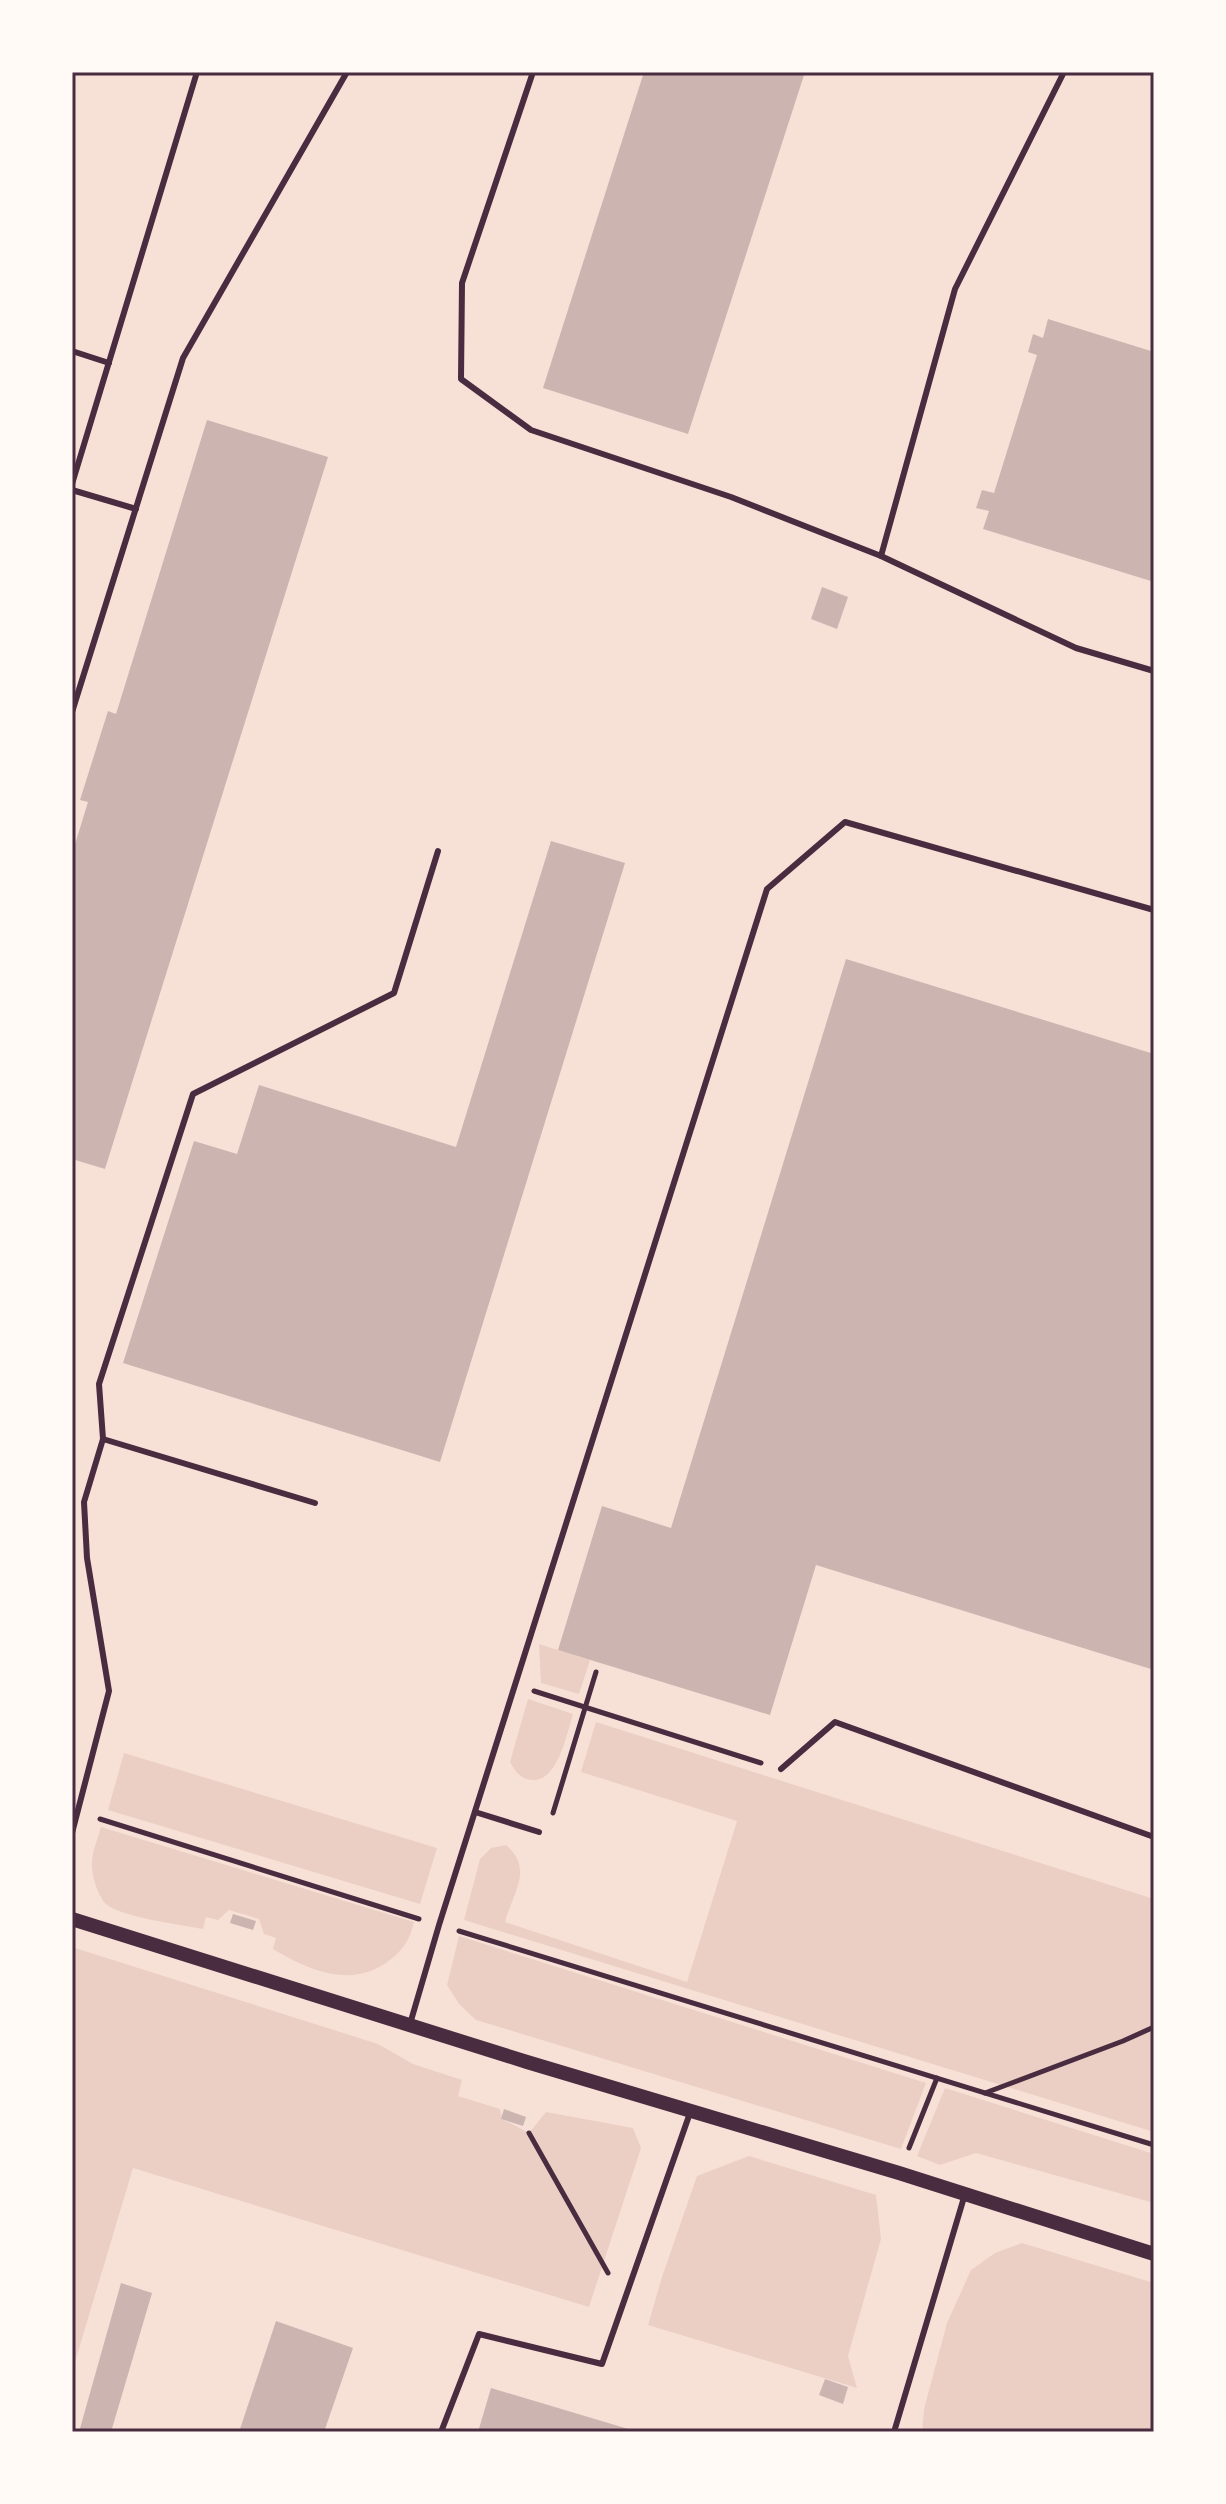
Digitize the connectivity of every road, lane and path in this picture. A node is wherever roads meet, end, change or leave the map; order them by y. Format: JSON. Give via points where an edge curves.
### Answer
{"nodes":[{"id":1,"x":197,"y":72,"type":"edge"},
{"id":2,"x":347,"y":72,"type":"edge"},
{"id":3,"x":533,"y":72,"type":"edge"},
{"id":4,"x":1064,"y":72,"type":"edge"},
{"id":5,"x":72,"y":351,"type":"edge"},
{"id":6,"x":109,"y":363,"type":"junction"},
{"id":7,"x":72,"y":487,"type":"edge"},
{"id":8,"x":136,"y":509,"type":"junction"},
{"id":9,"x":881,"y":556,"type":"junction"},
{"id":10,"x":1154,"y":671,"type":"edge"},
{"id":11,"x":72,"y":712,"type":"edge"},
{"id":12,"x":438,"y":851,"type":"dead end"},
{"id":13,"x":1154,"y":910,"type":"edge"},
{"id":14,"x":103,"y":1439,"type":"junction"},
{"id":15,"x":315,"y":1503,"type":"dead end"},
{"id":16,"x":596,"y":1672,"type":"dead end"},
{"id":17,"x":516,"y":1685,"type":"junction"},
{"id":18,"x":585,"y":1707,"type":"junction"},
{"id":19,"x":781,"y":1769,"type":"joint"},
{"id":20,"x":78,"y":1812,"type":"junction"},
{"id":21,"x":475,"y":1812,"type":"junction"},
{"id":22,"x":552,"y":1818,"type":"dead end"},
{"id":23,"x":539,"y":1832,"type":"dead end"},
{"id":24,"x":72,"y":1833,"type":"edge"},
{"id":25,"x":1154,"y":1837,"type":"edge"},
{"id":26,"x":72,"y":1919,"type":"edge"},
{"id":27,"x":439,"y":1925,"type":"junction"},
{"id":28,"x":410,"y":2024,"type":"junction"},
{"id":29,"x":1154,"y":2027,"type":"edge"},
{"id":30,"x":937,"y":2078,"type":"junction"},
{"id":31,"x":984,"y":2093,"type":"junction"},
{"id":32,"x":691,"y":2110,"type":"junction"},
{"id":33,"x":529,"y":2133,"type":"dead end"},
{"id":34,"x":1154,"y":2145,"type":"edge"},
{"id":35,"x":899,"y":2173,"type":"junction"},
{"id":36,"x":965,"y":2194,"type":"junction"},
{"id":37,"x":1154,"y":2254,"type":"edge"},
{"id":38,"x":624,"y":2302,"type":"junction"},
{"id":39,"x":441,"y":2432,"type":"edge"},
{"id":40,"x":894,"y":2432,"type":"edge"}],
"edges":[{"from":1,"to":6,"type":"lane"},
{"from":2,"to":8,"type":"lane","via":[[183,358]]},
{"from":3,"to":9,"type":"lane","via":[[462,283],[461,379],[531,430],[731,497]]},
{"from":4,"to":9,"type":"lane","via":[[955,289]]},
{"from":5,"to":6,"type":"lane"},
{"from":6,"to":7,"type":"lane"},
{"from":7,"to":8,"type":"lane"},
{"from":8,"to":11,"type":"lane"},
{"from":9,"to":10,"type":"lane","via":[[1076,648]]},
{"from":12,"to":14,"type":"lane","via":[[394,993],[193,1094],[99,1384]]},
{"from":13,"to":17,"type":"lane","via":[[845,822],[767,889]]},
{"from":14,"to":15,"type":"lane"},
{"from":14,"to":20,"type":"lane","via":[[84,1502],[87,1558],[109,1691]]},
{"from":16,"to":18,"type":"path"},
{"from":17,"to":18,"type":"path"},
{"from":17,"to":21,"type":"lane"},
{"from":18,"to":19,"type":"path"},
{"from":18,"to":22,"type":"path"},
{"from":19,"to":25,"type":"lane","via":[[835,1722]]},
{"from":20,"to":24,"type":"lane"},
{"from":20,"to":27,"type":"path"},
{"from":21,"to":23,"type":"lane"},
{"from":21,"to":27,"type":"lane"},
{"from":26,"to":28,"type":"street"},
{"from":27,"to":28,"type":"lane"},
{"from":27,"to":30,"type":"path"},
{"from":28,"to":32,"type":"street"},
{"from":29,"to":31,"type":"path"},
{"from":30,"to":31,"type":"path"},
{"from":30,"to":35,"type":"path"},
{"from":31,"to":34,"type":"path"},
{"from":32,"to":35,"type":"street"},
{"from":32,"to":38,"type":"lane"},
{"from":33,"to":38,"type":"path"},
{"from":35,"to":36,"type":"street"},
{"from":36,"to":37,"type":"street"},
{"from":36,"to":40,"type":"lane"},
{"from":38,"to":39,"type":"lane","via":[[602,2364],[479,2334]]}]}
